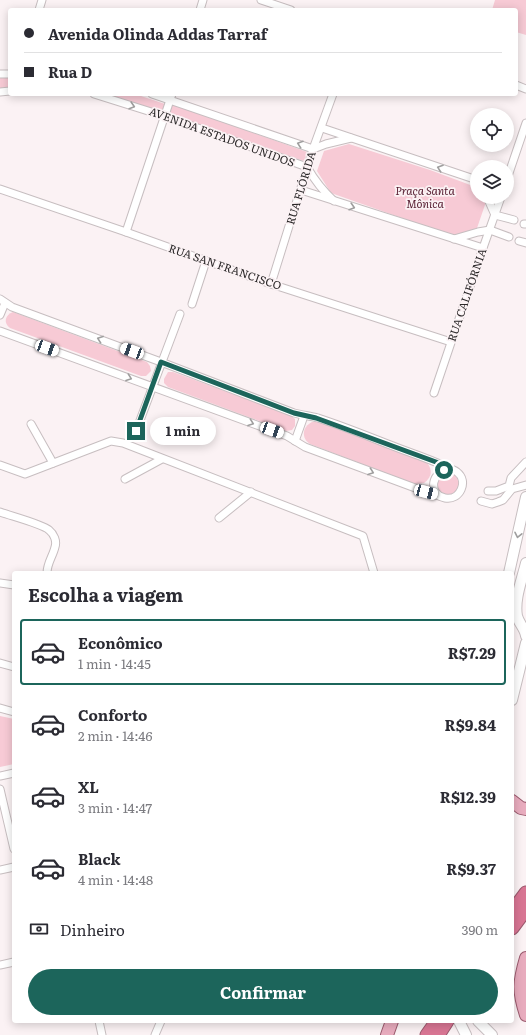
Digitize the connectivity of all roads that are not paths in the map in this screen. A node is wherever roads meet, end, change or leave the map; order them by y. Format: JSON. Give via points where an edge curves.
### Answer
{"nodes":[{"id":1,"x":261,"y":0,"type":"edge"},
{"id":2,"x":285,"y":8,"type":"edge"},
{"id":3,"x":100,"y":96,"type":"edge"},
{"id":4,"x":333,"y":96,"type":"edge"},
{"id":5,"x":171,"y":97,"type":"edge"},
{"id":6,"x":164,"y":116,"type":"junction"},
{"id":7,"x":526,"y":123,"type":"edge"},
{"id":8,"x":322,"y":128,"type":"junction"},
{"id":9,"x":351,"y":138,"type":"junction"},
{"id":10,"x":313,"y":149,"type":"junction"},
{"id":11,"x":513,"y":160,"type":"edge"},
{"id":12,"x":307,"y":167,"type":"junction"},
{"id":13,"x":470,"y":178,"type":"edge"},
{"id":14,"x":0,"y":189,"type":"edge"},
{"id":15,"x":302,"y":190,"type":"junction"},
{"id":16,"x":334,"y":201,"type":"junction"},
{"id":17,"x":490,"y":204,"type":"edge"},
{"id":18,"x":499,"y":204,"type":"edge"},
{"id":19,"x":495,"y":215,"type":"junction"},
{"id":20,"x":514,"y":220,"type":"dead end"},
{"id":21,"x":490,"y":230,"type":"junction"},
{"id":22,"x":126,"y":232,"type":"junction"},
{"id":23,"x":509,"y":237,"type":"dead end"},
{"id":24,"x":454,"y":239,"type":"junction"},
{"id":25,"x":482,"y":248,"type":"junction"},
{"id":26,"x":206,"y":260,"type":"junction"},
{"id":27,"x":271,"y":284,"type":"junction"},
{"id":28,"x":3,"y":301,"type":"edge"},
{"id":29,"x":192,"y":304,"type":"dead end"},
{"id":30,"x":180,"y":314,"type":"dead end"},
{"id":31,"x":0,"y":315,"type":"edge"},
{"id":32,"x":0,"y":331,"type":"edge"},
{"id":33,"x":451,"y":342,"type":"junction"},
{"id":34,"x":161,"y":362,"type":"junction"},
{"id":35,"x":152,"y":386,"type":"junction"},
{"id":36,"x":434,"y":393,"type":"dead end"},
{"id":37,"x":304,"y":416,"type":"junction"},
{"id":38,"x":31,"y":424,"type":"dead end"},
{"id":39,"x":136,"y":431,"type":"dead end"},
{"id":40,"x":295,"y":440,"type":"junction"},
{"id":41,"x":162,"y":459,"type":"junction"},
{"id":42,"x":53,"y":462,"type":"junction"},
{"id":43,"x":526,"y":462,"type":"edge"},
{"id":44,"x":0,"y":465,"type":"edge"},
{"id":45,"x":451,"y":469,"type":"junction"},
{"id":46,"x":125,"y":479,"type":"dead end"},
{"id":47,"x":511,"y":484,"type":"junction"},
{"id":48,"x":526,"y":485,"type":"edge"},
{"id":49,"x":250,"y":492,"type":"junction"},
{"id":50,"x":440,"y":496,"type":"junction"},
{"id":51,"x":526,"y":497,"type":"edge"},
{"id":52,"x":481,"y":500,"type":"dead end"},
{"id":53,"x":493,"y":503,"type":"junction"},
{"id":54,"x":0,"y":512,"type":"edge"},
{"id":55,"x":219,"y":518,"type":"dead end"},
{"id":56,"x":526,"y":563,"type":"edge"},
{"id":57,"x":46,"y":571,"type":"edge"},
{"id":58,"x":373,"y":571,"type":"edge"},
{"id":59,"x":509,"y":571,"type":"edge"},
{"id":60,"x":0,"y":583,"type":"edge"},
{"id":61,"x":12,"y":585,"type":"edge"},
{"id":62,"x":515,"y":621,"type":"edge"},
{"id":63,"x":526,"y":636,"type":"edge"},
{"id":64,"x":525,"y":648,"type":"edge"},
{"id":65,"x":0,"y":663,"type":"edge"},
{"id":66,"x":12,"y":666,"type":"edge"},
{"id":67,"x":523,"y":666,"type":"edge"},
{"id":68,"x":514,"y":694,"type":"edge"},
{"id":69,"x":0,"y":708,"type":"edge"},
{"id":70,"x":12,"y":711,"type":"edge"},
{"id":71,"x":12,"y":773,"type":"edge"},
{"id":72,"x":0,"y":776,"type":"edge"},
{"id":73,"x":0,"y":789,"type":"edge"},
{"id":74,"x":514,"y":803,"type":"edge"},
{"id":75,"x":526,"y":809,"type":"edge"},
{"id":76,"x":12,"y":840,"type":"edge"},
{"id":77,"x":12,"y":867,"type":"edge"},
{"id":78,"x":0,"y":870,"type":"edge"},
{"id":79,"x":526,"y":893,"type":"edge"},
{"id":80,"x":514,"y":909,"type":"edge"},
{"id":81,"x":526,"y":909,"type":"edge"},
{"id":82,"x":514,"y":925,"type":"edge"},
{"id":83,"x":526,"y":958,"type":"edge"},
{"id":84,"x":12,"y":962,"type":"edge"},
{"id":85,"x":0,"y":965,"type":"edge"},
{"id":86,"x":526,"y":1015,"type":"edge"},
{"id":87,"x":99,"y":1023,"type":"edge"},
{"id":88,"x":160,"y":1023,"type":"edge"},
{"id":89,"x":391,"y":1023,"type":"edge"},
{"id":90,"x":460,"y":1023,"type":"edge"},
{"id":91,"x":480,"y":1023,"type":"edge"},
{"id":92,"x":441,"y":1026,"type":"edge"},
{"id":93,"x":102,"y":1035,"type":"edge"},
{"id":94,"x":155,"y":1035,"type":"edge"},
{"id":95,"x":387,"y":1035,"type":"edge"},
{"id":96,"x":427,"y":1035,"type":"edge"},
{"id":97,"x":466,"y":1035,"type":"edge"},
{"id":98,"x":492,"y":1035,"type":"edge"}],
"edges":[{"from":1,"to":2,"type":"street"},
{"from":3,"to":6,"type":"street","name":"AVENIDA ESTADOS UNIDOS","one_way":true},
{"from":4,"to":8,"type":"street","name":"RUA FLÓRIDA"},
{"from":5,"to":6,"type":"street"},
{"from":10,"to":5,"type":"street","name":"AVENIDA ESTADOS UNIDOS","one_way":true},
{"from":6,"to":12,"type":"street","name":"AVENIDA ESTADOS UNIDOS"},
{"from":6,"to":22,"type":"street"},
{"from":7,"to":11,"type":"street"},
{"from":8,"to":9,"type":"street"},
{"from":8,"to":10,"type":"street","name":"RUA FLÓRIDA"},
{"from":9,"to":10,"type":"street"},
{"from":13,"to":9,"type":"street","one_way":true},
{"from":10,"to":12,"type":"street","name":"RUA FLÓRIDA"},
{"from":12,"to":15,"type":"street","name":"RUA FLÓRIDA"},
{"from":12,"to":16,"type":"street","name":"AVENIDA ESTADOS UNIDOS","via":[[314,180]]},
{"from":14,"to":22,"type":"street","name":"RUA SAN FRANCISCO"},
{"from":15,"to":16,"type":"street","name":"AVENIDA ESTADOS UNIDOS"},
{"from":15,"to":27,"type":"street","name":"RUA FLÓRIDA"},
{"from":16,"to":24,"type":"street","name":"AVENIDA ESTADOS UNIDOS","one_way":true},
{"from":17,"to":19,"type":"street"},
{"from":18,"to":19,"type":"street","name":"RUA CALIFÓRNIA"},
{"from":19,"to":20,"type":"street"},
{"from":19,"to":21,"type":"street","name":"RUA CALIFÓRNIA"},
{"from":21,"to":23,"type":"street"},
{"from":21,"to":24,"type":"street"},
{"from":21,"to":25,"type":"street","name":"RUA CALIFÓRNIA"},
{"from":22,"to":26,"type":"street","name":"RUA SAN FRANCISCO"},
{"from":24,"to":25,"type":"street","name":"AVENIDA ESTADOS UNIDOS"},
{"from":25,"to":33,"type":"street","name":"RUA CALIFÓRNIA"},
{"from":26,"to":27,"type":"street","name":"RUA SAN FRANCISCO"},
{"from":26,"to":29,"type":"street"},
{"from":27,"to":33,"type":"street","name":"RUA SAN FRANCISCO"},
{"from":28,"to":31,"type":"street"},
{"from":34,"to":28,"type":"street","one_way":true,"via":[[12,307]]},
{"from":30,"to":34,"type":"street"},
{"from":32,"to":35,"type":"street","one_way":true},
{"from":33,"to":36,"type":"street","name":"RUA CALIFÓRNIA"},
{"from":34,"to":35,"type":"street"},
{"from":34,"to":37,"type":"street"},
{"from":35,"to":39,"type":"street"},
{"from":35,"to":40,"type":"street","one_way":true},
{"from":37,"to":40,"type":"street"},
{"from":37,"to":45,"type":"street","via":[[316,418]]},
{"from":38,"to":42,"type":"street"},
{"from":40,"to":50,"type":"street","one_way":true,"via":[[305,447]]},
{"from":41,"to":42,"type":"street","via":[[123,443],[111,441]]},
{"from":41,"to":46,"type":"street"},
{"from":41,"to":49,"type":"street"},
{"from":42,"to":44,"type":"street","via":[[25,474]]},
{"from":43,"to":47,"type":"street"},
{"from":45,"to":50,"type":"street","via":[[438,473],[435,478],[435,491]]},
{"from":45,"to":50,"type":"street","via":[[461,477],[462,490],[452,498]]},
{"from":47,"to":48,"type":"street"},
{"from":47,"to":53,"type":"street","via":[[503,500]]},
{"from":47,"to":53,"type":"street","via":[[489,490]]},
{"from":49,"to":55,"type":"street"},
{"from":49,"to":58,"type":"street","via":[[363,536]]},
{"from":51,"to":59,"type":"main road","one_way":true},
{"from":52,"to":53,"type":"street"},
{"from":54,"to":57,"type":"street","via":[[45,527],[55,537],[55,546]]},
{"from":56,"to":62,"type":"main road"},
{"from":60,"to":61,"type":"street"},
{"from":62,"to":63,"type":"main road","via":[[524,628]]},
{"from":64,"to":67,"type":"main road"},
{"from":65,"to":66,"type":"street"},
{"from":67,"to":68,"type":"main road"},
{"from":69,"to":70,"type":"street"},
{"from":71,"to":72,"type":"street"},
{"from":73,"to":76,"type":"street"},
{"from":74,"to":75,"type":"main road"},
{"from":77,"to":78,"type":"street"},
{"from":79,"to":80,"type":"highway"},
{"from":81,"to":82,"type":"highway"},
{"from":83,"to":86,"type":"main road","via":[[520,977],[520,995]]},
{"from":84,"to":85,"type":"street"},
{"from":87,"to":93,"type":"street"},
{"from":88,"to":94,"type":"street"},
{"from":89,"to":95,"type":"main road"},
{"from":90,"to":97,"type":"main road"},
{"from":91,"to":98,"type":"main road"},
{"from":92,"to":96,"type":"highway"}]}
